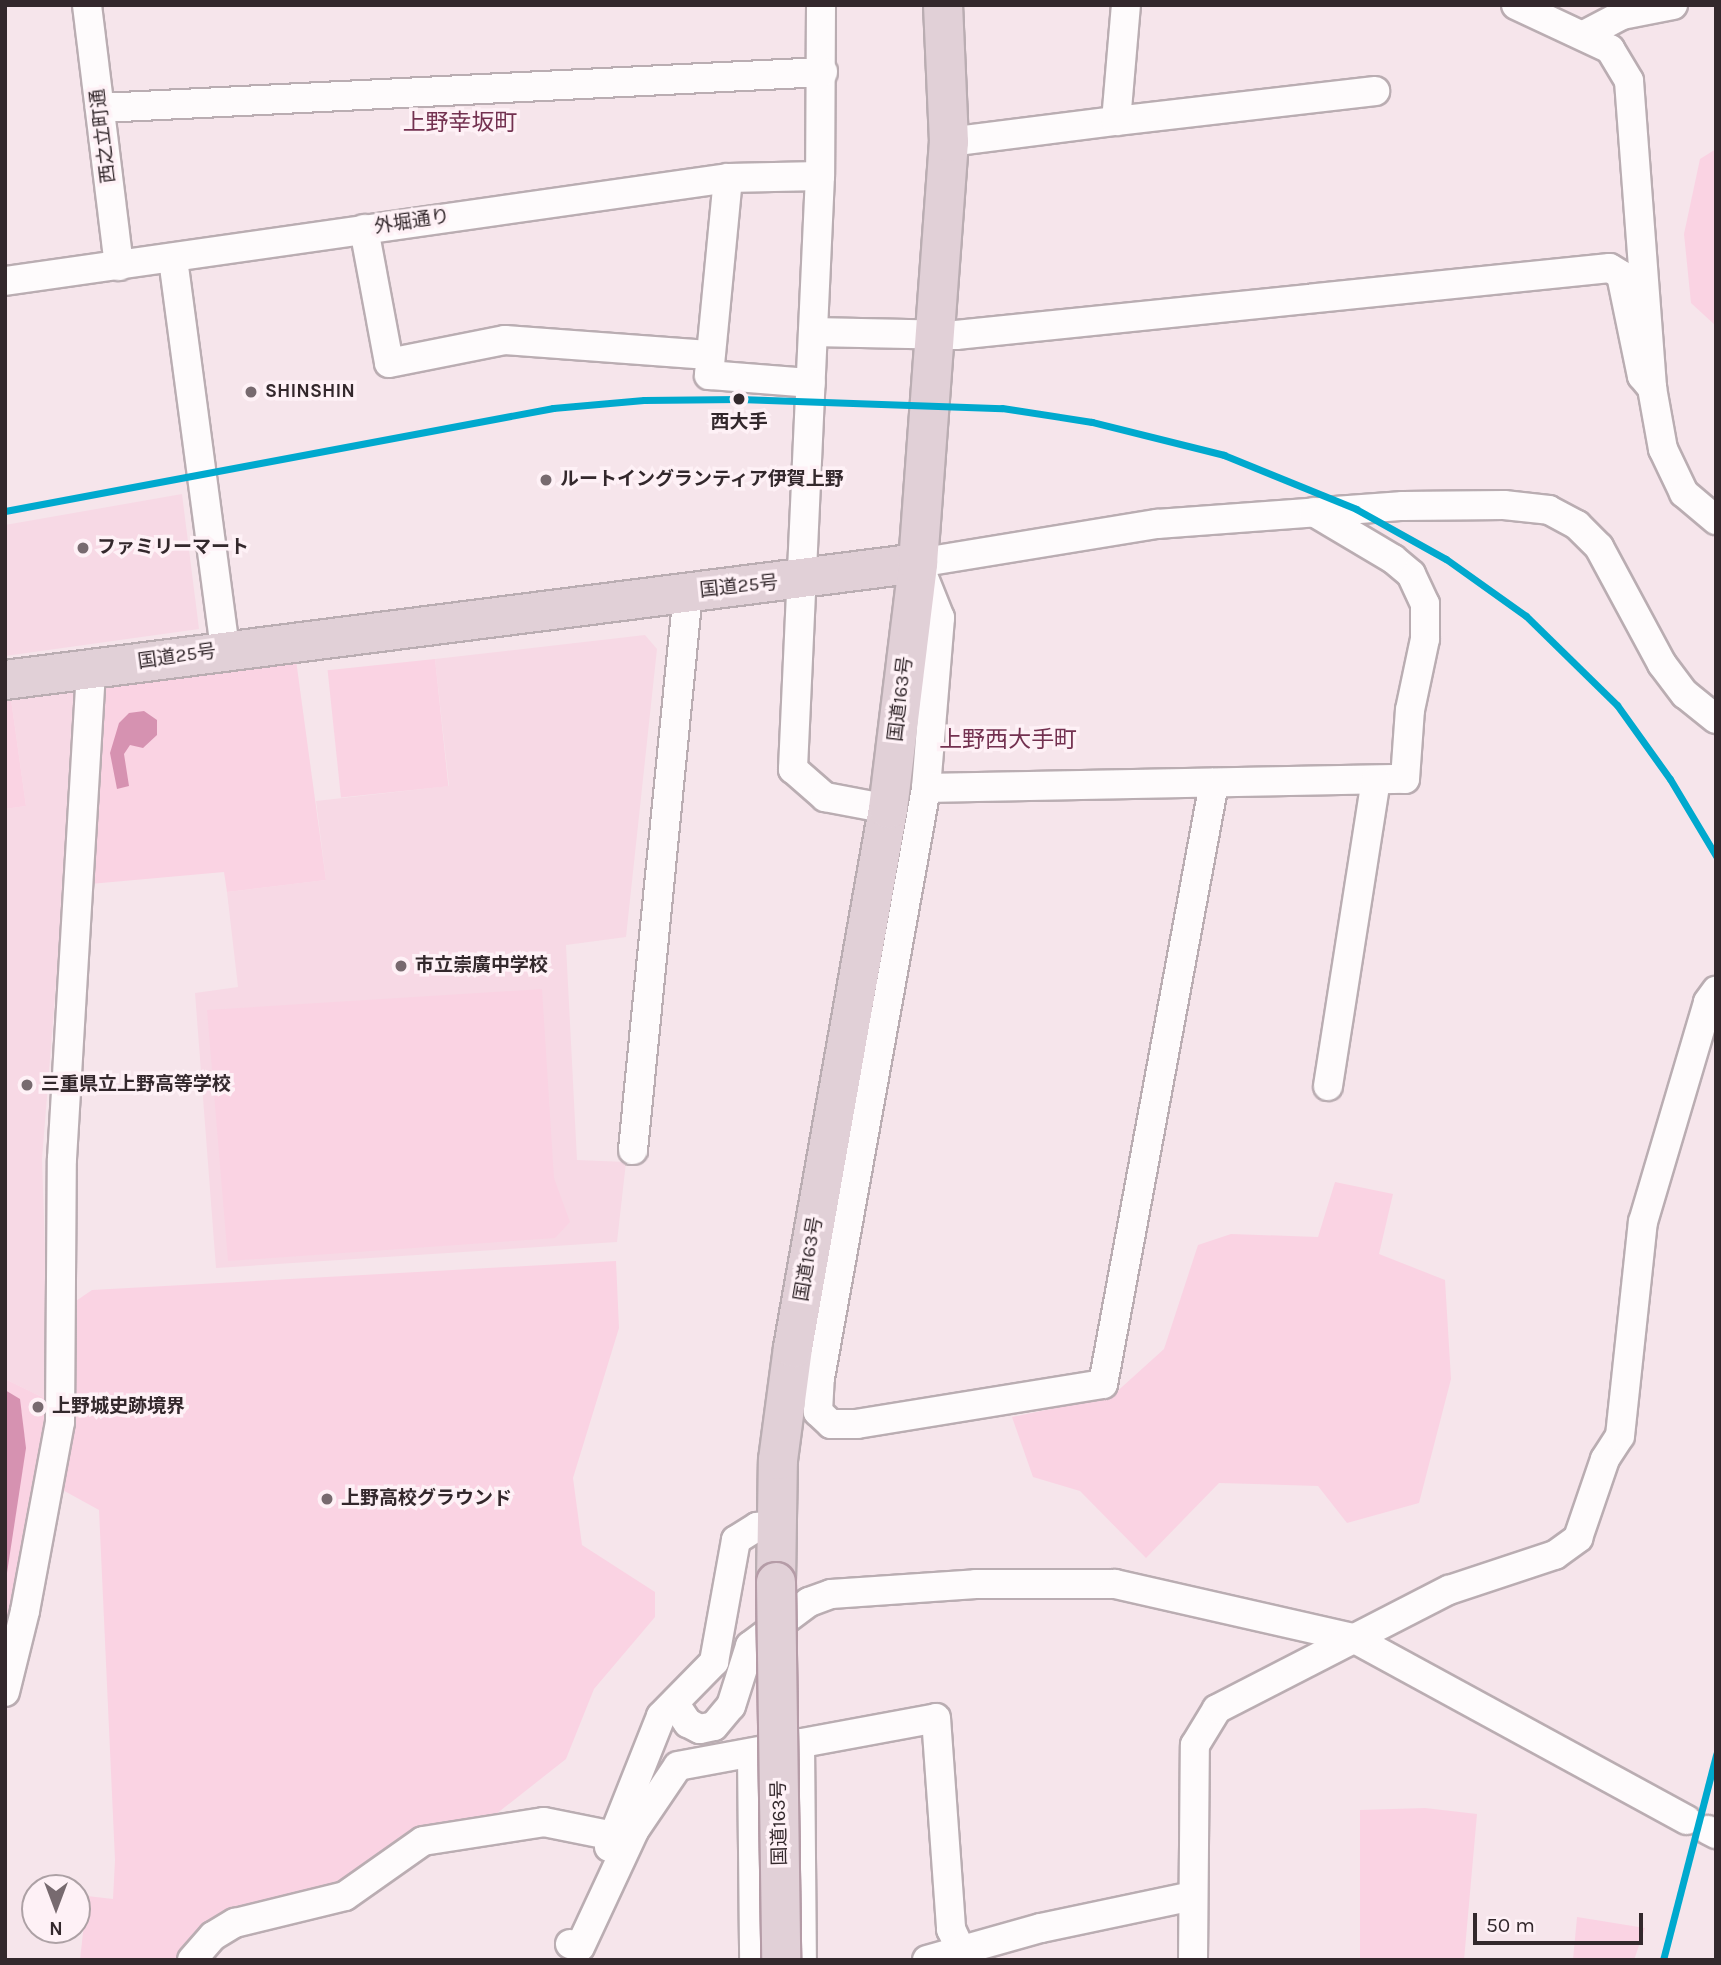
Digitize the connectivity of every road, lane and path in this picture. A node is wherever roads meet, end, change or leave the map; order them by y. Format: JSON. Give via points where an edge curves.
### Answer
{"nodes":[{"id":1,"x":87,"y":5,"type":"edge"},
{"id":2,"x":821,"y":5,"type":"edge"},
{"id":3,"x":943,"y":5,"type":"edge"},
{"id":4,"x":1126,"y":5,"type":"edge"},
{"id":5,"x":1516,"y":5,"type":"edge"},
{"id":6,"x":1673,"y":5,"type":"edge"},
{"id":7,"x":1586,"y":34,"type":"junction"},
{"id":8,"x":823,"y":72,"type":"junction"},
{"id":9,"x":1375,"y":90,"type":"dead end"},
{"id":10,"x":101,"y":108,"type":"junction"},
{"id":11,"x":1116,"y":121,"type":"junction"},
{"id":12,"x":948,"y":142,"type":"junction"},
{"id":13,"x":820,"y":176,"type":"junction"},
{"id":14,"x":728,"y":177,"type":"junction"},
{"id":15,"x":364,"y":229,"type":"junction"},
{"id":16,"x":173,"y":259,"type":"junction"},
{"id":17,"x":119,"y":266,"type":"junction"},
{"id":18,"x":5,"y":281,"type":"edge"},
{"id":19,"x":813,"y":332,"type":"junction"},
{"id":20,"x":934,"y":335,"type":"junction"},
{"id":21,"x":708,"y":355,"type":"junction"},
{"id":22,"x":811,"y":383,"type":"junction"},
{"id":23,"x":1652,"y":388,"type":"junction"},
{"id":24,"x":1314,"y":512,"type":"junction"},
{"id":25,"x":1716,"y":520,"type":"edge"},
{"id":26,"x":918,"y":564,"type":"junction"},
{"id":27,"x":803,"y":580,"type":"junction"},
{"id":28,"x":688,"y":593,"type":"junction"},
{"id":29,"x":225,"y":650,"type":"junction"},
{"id":30,"x":91,"y":669,"type":"junction"},
{"id":31,"x":5,"y":680,"type":"edge"},
{"id":32,"x":1716,"y":719,"type":"edge"},
{"id":33,"x":1376,"y":781,"type":"junction"},
{"id":34,"x":1214,"y":783,"type":"junction"},
{"id":35,"x":926,"y":788,"type":"junction"},
{"id":36,"x":888,"y":809,"type":"junction"},
{"id":37,"x":1716,"y":991,"type":"edge"},
{"id":38,"x":1328,"y":1086,"type":"dead end"},
{"id":39,"x":632,"y":1150,"type":"dead end"},
{"id":40,"x":775,"y":1526,"type":"junction"},
{"id":41,"x":1353,"y":1638,"type":"junction"},
{"id":42,"x":5,"y":1692,"type":"edge"},
{"id":43,"x":675,"y":1704,"type":"junction"},
{"id":44,"x":800,"y":1742,"type":"junction"},
{"id":45,"x":752,"y":1755,"type":"junction"},
{"id":46,"x":1704,"y":1828,"type":"edge"},
{"id":47,"x":614,"y":1836,"type":"junction"},
{"id":48,"x":1193,"y":1896,"type":"junction"},
{"id":49,"x":567,"y":1952,"type":"edge"},
{"id":50,"x":962,"y":1953,"type":"junction"},
{"id":51,"x":192,"y":1960,"type":"edge"},
{"id":52,"x":754,"y":1960,"type":"edge"},
{"id":53,"x":781,"y":1960,"type":"edge"},
{"id":54,"x":802,"y":1960,"type":"edge"},
{"id":55,"x":927,"y":1960,"type":"edge"},
{"id":56,"x":1193,"y":1960,"type":"edge"}],
"edges":[{"from":1,"to":10,"type":"street","name":"西之立町通"},
{"from":2,"to":8,"type":"street"},
{"from":3,"to":12,"type":"highway"},
{"from":4,"to":11,"type":"street"},
{"from":5,"to":7,"type":"street"},
{"from":6,"to":7,"type":"street","via":[[1622,15]]},
{"from":7,"to":23,"type":"street","via":[[1610,49],[1629,81]]},
{"from":8,"to":10,"type":"street"},
{"from":8,"to":13,"type":"street"},
{"from":9,"to":11,"type":"street"},
{"from":10,"to":17,"type":"street","name":"西之立町通"},
{"from":11,"to":12,"type":"street"},
{"from":12,"to":20,"type":"highway"},
{"from":13,"to":14,"type":"street","name":"外堀通り"},
{"from":13,"to":19,"type":"street"},
{"from":14,"to":15,"type":"street","name":"外堀通り"},
{"from":14,"to":21,"type":"street"},
{"from":15,"to":16,"type":"street","name":"外堀通り"},
{"from":15,"to":21,"type":"street","via":[[389,363],[505,340]]},
{"from":16,"to":17,"type":"street","name":"外堀通り"},
{"from":16,"to":29,"type":"street"},
{"from":17,"to":18,"type":"street","name":"外堀通り"},
{"from":19,"to":20,"type":"street"},
{"from":19,"to":22,"type":"street"},
{"from":20,"to":23,"type":"street","via":[[1610,268],[1621,275],[1642,376]]},
{"from":20,"to":26,"type":"highway"},
{"from":21,"to":22,"type":"street","via":[[709,375]]},
{"from":22,"to":27,"type":"street"},
{"from":23,"to":25,"type":"street","via":[[1668,467],[1684,493]]},
{"from":24,"to":26,"type":"street","via":[[1157,524]]},
{"from":24,"to":32,"type":"street","via":[[1453,505],[1549,510],[1577,526],[1599,547],[1662,664],[1685,694]]},
{"from":24,"to":33,"type":"street","via":[[1393,559],[1411,574],[1425,604],[1425,639],[1410,710],[1405,779]]},
{"from":26,"to":27,"type":"highway","name":"国道25号"},
{"from":26,"to":35,"type":"street","via":[[940,618]]},
{"from":26,"to":36,"type":"highway","name":"国道163号"},
{"from":27,"to":28,"type":"highway","name":"国道25号"},
{"from":27,"to":36,"type":"street","via":[[793,769],[825,797]]},
{"from":28,"to":29,"type":"highway","name":"国道25号"},
{"from":28,"to":39,"type":"street"},
{"from":29,"to":30,"type":"highway","name":"国道25号"},
{"from":30,"to":31,"type":"highway","name":"国道25号"},
{"from":30,"to":42,"type":"street","via":[[62,1159],[60,1422]]},
{"from":33,"to":34,"type":"street"},
{"from":33,"to":38,"type":"street"},
{"from":34,"to":35,"type":"street"},
{"from":34,"to":35,"type":"street","via":[[1103,1384],[857,1424],[831,1424],[818,1412],[820,1378]]},
{"from":36,"to":40,"type":"highway","name":"国道163号","via":[[793,1348]]},
{"from":37,"to":41,"type":"street","via":[[1708,1002],[1643,1222],[1620,1436],[1605,1459],[1578,1538],[1555,1555],[1449,1590]]},
{"from":40,"to":43,"type":"street","via":[[757,1527],[736,1539],[714,1662]]},
{"from":40,"to":53,"type":"highway","name":"国道163号","bridge":true},
{"from":41,"to":43,"type":"street","via":[[1115,1584],[976,1584],[831,1594],[809,1602],[750,1646],[731,1706],[714,1726],[700,1729],[688,1723]]},
{"from":41,"to":46,"type":"street"},
{"from":41,"to":48,"type":"street","via":[[1228,1700],[1206,1721],[1195,1745]]},
{"from":43,"to":47,"type":"street","via":[[661,1716]]},
{"from":44,"to":45,"type":"street"},
{"from":44,"to":50,"type":"street","via":[[936,1718],[951,1928]]},
{"from":44,"to":54,"type":"street"},
{"from":45,"to":49,"type":"street","via":[[678,1766],[634,1831],[580,1947]]},
{"from":45,"to":52,"type":"street"},
{"from":47,"to":49,"type":"street"},
{"from":47,"to":51,"type":"street","via":[[544,1822],[423,1841],[345,1896],[235,1923],[213,1936]]},
{"from":48,"to":50,"type":"street","via":[[1041,1928]]},
{"from":48,"to":56,"type":"street"},
{"from":50,"to":55,"type":"street"}]}
